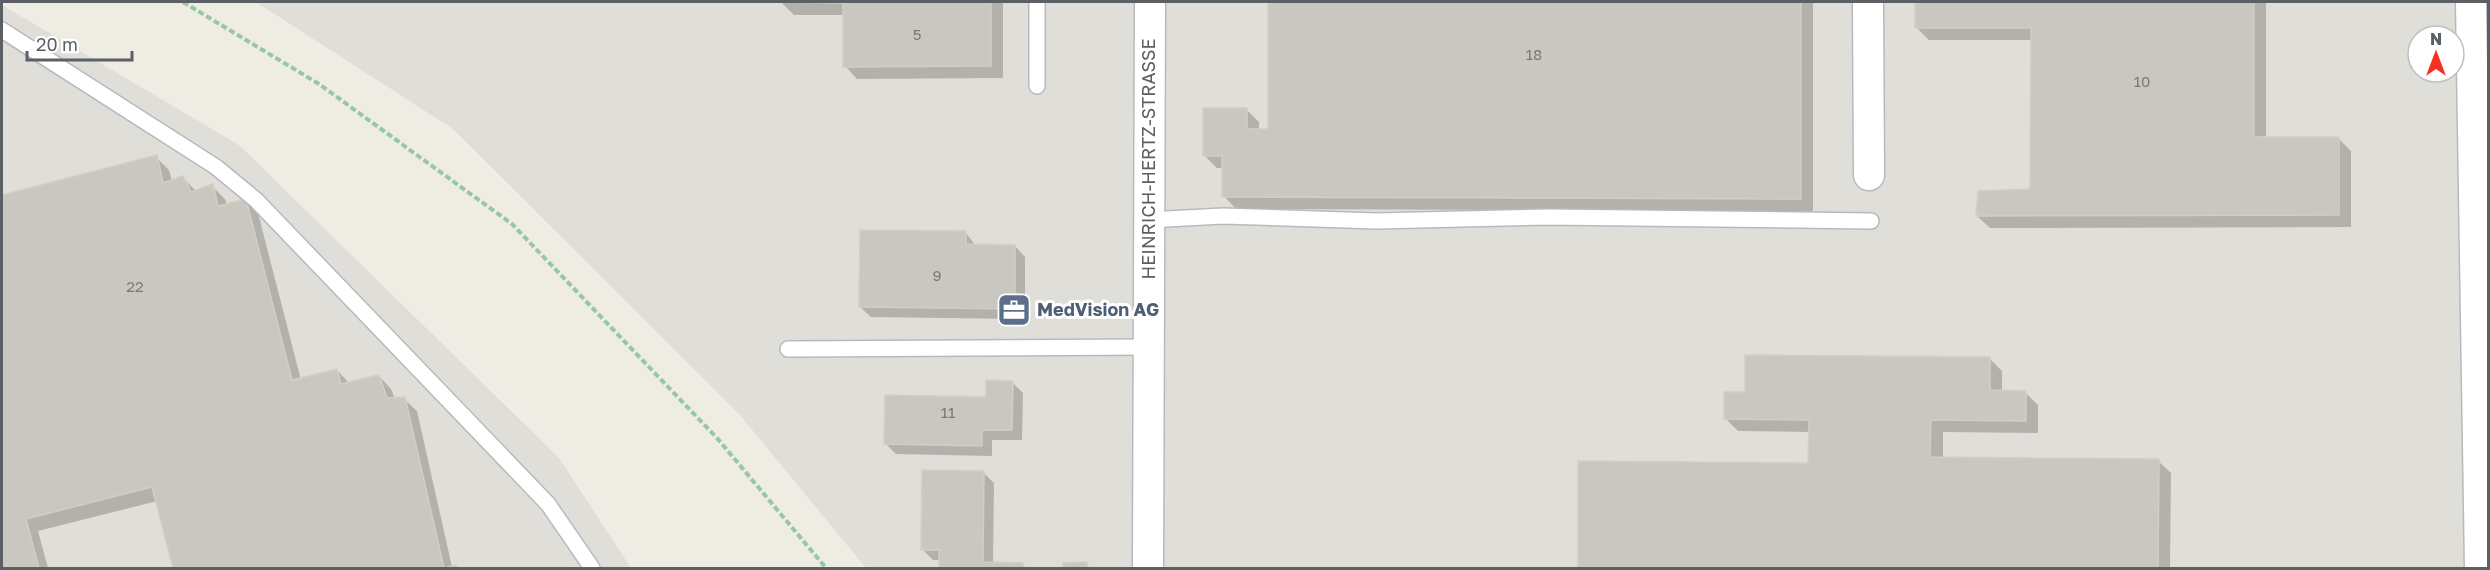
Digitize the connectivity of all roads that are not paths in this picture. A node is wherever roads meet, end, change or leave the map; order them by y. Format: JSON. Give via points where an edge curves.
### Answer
{"nodes":[{"id":1,"x":1037,"y":2,"type":"edge"},
{"id":2,"x":1150,"y":2,"type":"edge"},
{"id":3,"x":1868,"y":2,"type":"edge"},
{"id":4,"x":2471,"y":2,"type":"edge"},
{"id":5,"x":2,"y":30,"type":"edge"},
{"id":6,"x":2480,"y":60,"type":"edge"},
{"id":7,"x":1037,"y":86,"type":"dead end"},
{"id":8,"x":1869,"y":175,"type":"dead end"},
{"id":9,"x":1148,"y":220,"type":"junction"},
{"id":10,"x":1871,"y":221,"type":"dead end"},
{"id":11,"x":1148,"y":347,"type":"junction"},
{"id":12,"x":788,"y":349,"type":"dead end"},
{"id":13,"x":592,"y":568,"type":"edge"},
{"id":14,"x":1148,"y":568,"type":"edge"},
{"id":15,"x":2480,"y":568,"type":"edge"}],
"edges":[{"from":1,"to":7,"type":"lane"},
{"from":2,"to":9,"type":"street","name":"HEINRICH-HERTZ-STRASSE"},
{"from":3,"to":8,"type":"street"},
{"from":4,"to":6,"type":"street"},
{"from":5,"to":13,"type":"lane","via":[[216,167],[256,200],[548,504]]},
{"from":6,"to":15,"type":"street"},
{"from":9,"to":10,"type":"lane","via":[[1223,216],[1376,221],[1549,217]]},
{"from":9,"to":11,"type":"street","name":"HEINRICH-HERTZ-STRASSE"},
{"from":11,"to":12,"type":"lane"},
{"from":11,"to":14,"type":"street","name":"HEINRICH-HERTZ-STRASSE"}]}
